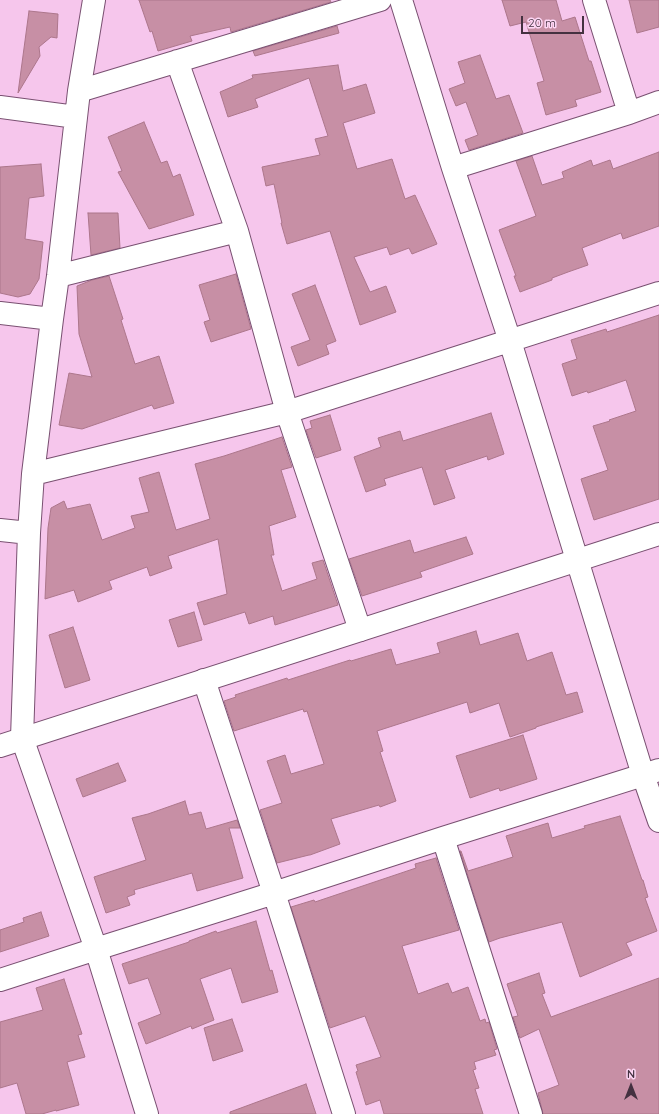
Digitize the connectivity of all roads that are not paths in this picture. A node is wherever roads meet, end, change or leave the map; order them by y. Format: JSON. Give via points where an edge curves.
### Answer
{"nodes":[{"id":1,"x":94,"y":0,"type":"edge"},
{"id":2,"x":380,"y":0,"type":"edge"},
{"id":3,"x":401,"y":0,"type":"edge"},
{"id":4,"x":594,"y":0,"type":"edge"},
{"id":5,"x":177,"y":61,"type":"junction"},
{"id":6,"x":79,"y":91,"type":"junction"},
{"id":7,"x":659,"y":102,"type":"edge"},
{"id":8,"x":0,"y":107,"type":"edge"},
{"id":9,"x":628,"y":113,"type":"junction"},
{"id":10,"x":76,"y":116,"type":"junction"},
{"id":11,"x":453,"y":168,"type":"junction"},
{"id":12,"x":237,"y":231,"type":"junction"},
{"id":13,"x":58,"y":276,"type":"junction"},
{"id":14,"x":659,"y":293,"type":"edge"},
{"id":15,"x":0,"y":313,"type":"edge"},
{"id":16,"x":52,"y":319,"type":"junction"},
{"id":17,"x":510,"y":341,"type":"junction"},
{"id":18,"x":287,"y":412,"type":"junction"},
{"id":19,"x":33,"y":474,"type":"junction"},
{"id":20,"x":0,"y":530,"type":"edge"},
{"id":21,"x":29,"y":534,"type":"junction"},
{"id":22,"x":659,"y":534,"type":"edge"},
{"id":23,"x":578,"y":560,"type":"junction"},
{"id":24,"x":360,"y":630,"type":"junction"},
{"id":25,"x":204,"y":680,"type":"junction"},
{"id":26,"x":7,"y":743,"type":"edge"},
{"id":27,"x":651,"y":772,"type":"edge"},
{"id":28,"x":659,"y":821,"type":"edge"},
{"id":29,"x":443,"y":838,"type":"junction"},
{"id":30,"x":274,"y":893,"type":"junction"},
{"id":31,"x":96,"y":949,"type":"junction"},
{"id":32,"x":0,"y":980,"type":"edge"},
{"id":33,"x":147,"y":1114,"type":"edge"},
{"id":34,"x":344,"y":1114,"type":"edge"},
{"id":35,"x":531,"y":1114,"type":"edge"}],
"edges":[{"from":1,"to":6,"type":"street"},
{"from":2,"to":5,"type":"street"},
{"from":3,"to":11,"type":"street"},
{"from":4,"to":9,"type":"street"},
{"from":5,"to":6,"type":"street"},
{"from":5,"to":12,"type":"street"},
{"from":6,"to":10,"type":"street"},
{"from":7,"to":9,"type":"street"},
{"from":8,"to":10,"type":"street"},
{"from":9,"to":11,"type":"street"},
{"from":10,"to":13,"type":"street"},
{"from":11,"to":17,"type":"street"},
{"from":12,"to":13,"type":"street"},
{"from":12,"to":18,"type":"street"},
{"from":13,"to":16,"type":"street"},
{"from":14,"to":17,"type":"street"},
{"from":15,"to":16,"type":"street"},
{"from":16,"to":19,"type":"street"},
{"from":17,"to":18,"type":"street"},
{"from":17,"to":23,"type":"street"},
{"from":18,"to":19,"type":"street"},
{"from":18,"to":24,"type":"street"},
{"from":19,"to":21,"type":"street"},
{"from":20,"to":21,"type":"street"},
{"from":21,"to":26,"type":"street"},
{"from":22,"to":23,"type":"street"},
{"from":23,"to":24,"type":"street"},
{"from":23,"to":27,"type":"street"},
{"from":24,"to":25,"type":"street"},
{"from":25,"to":26,"type":"street"},
{"from":25,"to":30,"type":"street"},
{"from":26,"to":31,"type":"street"},
{"from":27,"to":28,"type":"street"},
{"from":27,"to":29,"type":"street"},
{"from":29,"to":30,"type":"street"},
{"from":29,"to":35,"type":"street"},
{"from":30,"to":31,"type":"street"},
{"from":30,"to":34,"type":"street"},
{"from":31,"to":32,"type":"street"},
{"from":31,"to":33,"type":"street"}]}
